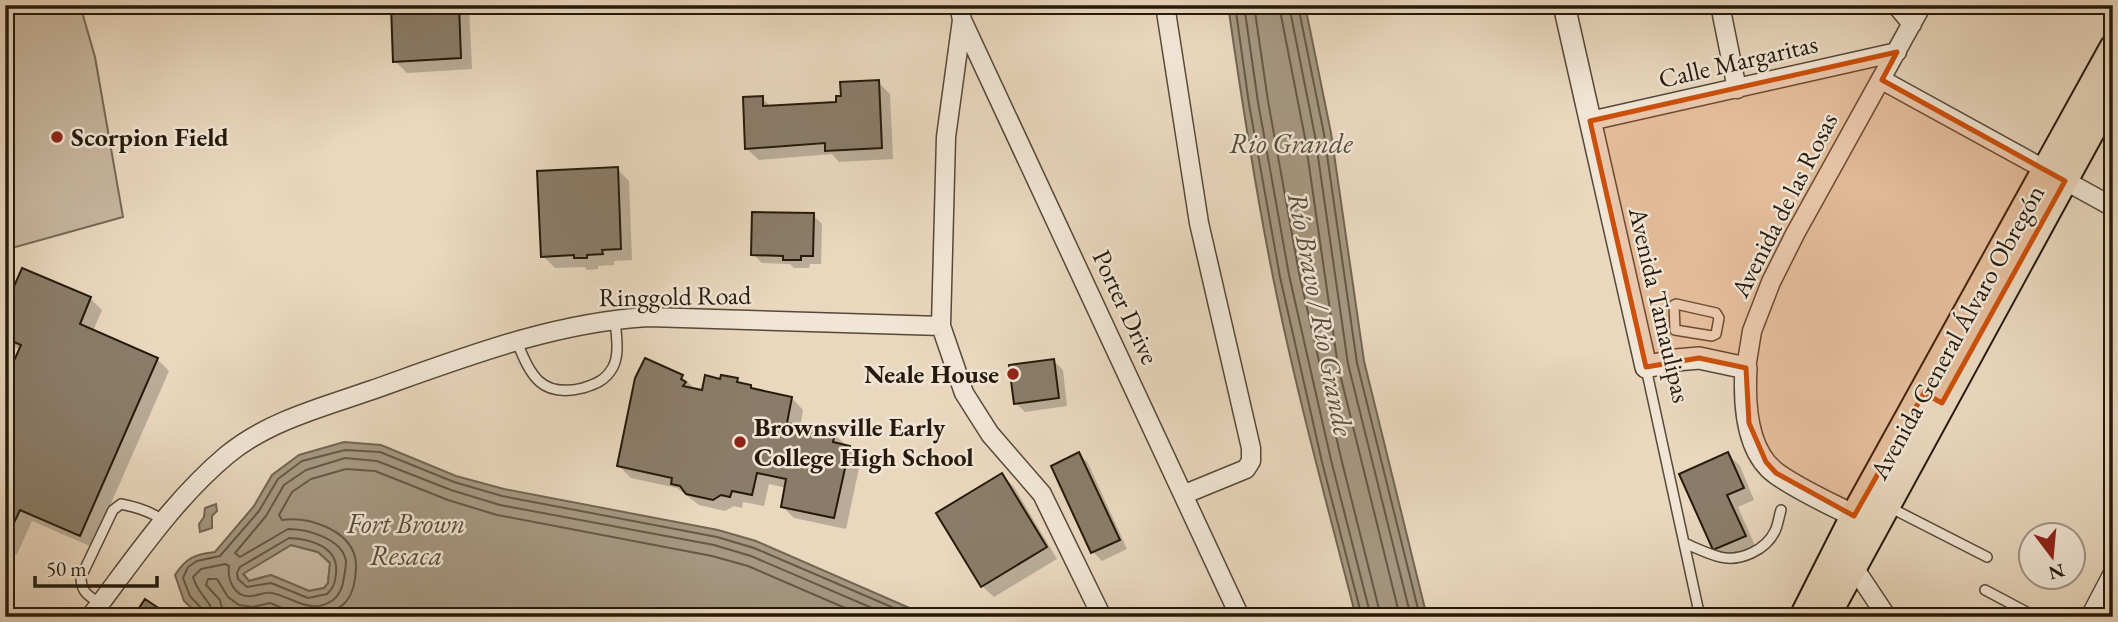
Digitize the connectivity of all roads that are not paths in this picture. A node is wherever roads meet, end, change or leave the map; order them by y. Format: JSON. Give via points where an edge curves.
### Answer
{"nodes":[{"id":1,"x":1165,"y":5,"type":"edge"},
{"id":2,"x":1564,"y":5,"type":"edge"},
{"id":3,"x":1720,"y":5,"type":"edge"},
{"id":4,"x":1896,"y":5,"type":"edge"},
{"id":5,"x":1923,"y":5,"type":"edge"},
{"id":6,"x":961,"y":13,"type":"edge"},
{"id":7,"x":1912,"y":24,"type":"junction"},
{"id":8,"x":2113,"y":48,"type":"edge"},
{"id":9,"x":1897,"y":52,"type":"junction"},
{"id":10,"x":1882,"y":80,"type":"junction"},
{"id":11,"x":1737,"y":89,"type":"junction"},
{"id":12,"x":2113,"y":91,"type":"edge"},
{"id":13,"x":1590,"y":121,"type":"junction"},
{"id":14,"x":2056,"y":176,"type":"junction"},
{"id":15,"x":2113,"y":207,"type":"edge"},
{"id":16,"x":615,"y":319,"type":"junction"},
{"id":17,"x":941,"y":326,"type":"junction"},
{"id":18,"x":1701,"y":335,"type":"junction"},
{"id":19,"x":517,"y":342,"type":"junction"},
{"id":20,"x":1699,"y":358,"type":"junction"},
{"id":21,"x":1646,"y":367,"type":"junction"},
{"id":22,"x":1745,"y":368,"type":"junction"},
{"id":23,"x":1933,"y":398,"type":"junction"},
{"id":24,"x":1185,"y":494,"type":"junction"},
{"id":25,"x":1886,"y":505,"type":"junction"},
{"id":26,"x":1781,"y":510,"type":"dead end"},
{"id":27,"x":1854,"y":516,"type":"junction"},
{"id":28,"x":164,"y":521,"type":"junction"},
{"id":29,"x":1684,"y":543,"type":"junction"},
{"id":30,"x":1987,"y":557,"type":"dead end"},
{"id":31,"x":1853,"y":566,"type":"junction"},
{"id":32,"x":2113,"y":573,"type":"edge"},
{"id":33,"x":1985,"y":590,"type":"dead end"},
{"id":34,"x":95,"y":610,"type":"edge"},
{"id":35,"x":1832,"y":611,"type":"edge"},
{"id":36,"x":1102,"y":617,"type":"edge"},
{"id":37,"x":1240,"y":617,"type":"edge"},
{"id":38,"x":1700,"y":617,"type":"edge"},
{"id":39,"x":1803,"y":617,"type":"edge"},
{"id":40,"x":1887,"y":617,"type":"edge"},
{"id":41,"x":2036,"y":617,"type":"edge"},
{"id":42,"x":2090,"y":617,"type":"edge"}],
"edges":[{"from":1,"to":24,"type":"street","via":[[1199,223],[1251,448],[1246,469]]},
{"from":2,"to":13,"type":"street","name":"Avenida Tamaulipas"},
{"from":3,"to":11,"type":"street"},
{"from":4,"to":7,"type":"street"},
{"from":5,"to":7,"type":"street","name":"Avenida de las Rosas"},
{"from":6,"to":17,"type":"street","via":[[946,137]]},
{"from":6,"to":24,"type":"street","name":"Porter Drive"},
{"from":7,"to":9,"type":"street","name":"Avenida de las Rosas"},
{"from":8,"to":14,"type":"main road","name":"Avenida General Álvaro Obregón"},
{"from":9,"to":10,"type":"street","name":"Avenida de las Rosas"},
{"from":9,"to":11,"type":"street","name":"Calle Margaritas"},
{"from":10,"to":14,"type":"street"},
{"from":10,"to":22,"type":"street","name":"Avenida de las Rosas","via":[[1771,282],[1752,331]]},
{"from":11,"to":13,"type":"street","name":"Calle Margaritas"},
{"from":12,"to":14,"type":"main road","name":"Avenida General Álvaro Obregón"},
{"from":13,"to":21,"type":"street","name":"Avenida Tamaulipas"},
{"from":14,"to":15,"type":"street"},
{"from":14,"to":23,"type":"main road","name":"Avenida General Álvaro Obregón"},
{"from":16,"to":17,"type":"street","name":"Ringgold Road"},
{"from":16,"to":19,"type":"street","name":"Ringgold Road"},
{"from":16,"to":19,"type":"lane","via":[[614,365],[603,380],[573,390],[549,388],[534,378]]},
{"from":17,"to":36,"type":"street","via":[[964,393],[990,434],[1042,494]]},
{"from":18,"to":18,"type":"lane","via":[[1716,334],[1718,316],[1674,305],[1675,330]]},
{"from":18,"to":20,"type":"lane"},
{"from":19,"to":28,"type":"street","name":"Ringgold Road","via":[[286,420],[229,453]]},
{"from":20,"to":21,"type":"street"},
{"from":20,"to":22,"type":"street"},
{"from":21,"to":29,"type":"lane","name":"Avenida Tamaulipas"},
{"from":22,"to":27,"type":"street","name":"Avenida de las Rosas","via":[[1749,423],[1766,462],[1776,473]]},
{"from":23,"to":25,"type":"main road","name":"Avenida General Álvaro Obregón"},
{"from":23,"to":27,"type":"main road","name":"Avenida General Álvaro Obregón"},
{"from":24,"to":37,"type":"street","name":"Porter Drive"},
{"from":25,"to":30,"type":"lane"},
{"from":25,"to":31,"type":"main road","name":"Avenida General Álvaro Obregón"},
{"from":26,"to":29,"type":"lane","via":[[1775,531],[1751,554],[1719,557]]},
{"from":27,"to":39,"type":"main road","name":"Avenida General Álvaro Obregón"},
{"from":28,"to":34,"type":"street","name":"Ringgold Road"},
{"from":28,"to":34,"type":"lane","via":[[121,504],[113,510],[81,577],[81,588]]},
{"from":29,"to":38,"type":"lane","name":"Avenida Tamaulipas"},
{"from":31,"to":35,"type":"main road","name":"Avenida General Álvaro Obregón"},
{"from":31,"to":40,"type":"street"},
{"from":32,"to":42,"type":"street"},
{"from":33,"to":41,"type":"lane"}]}
